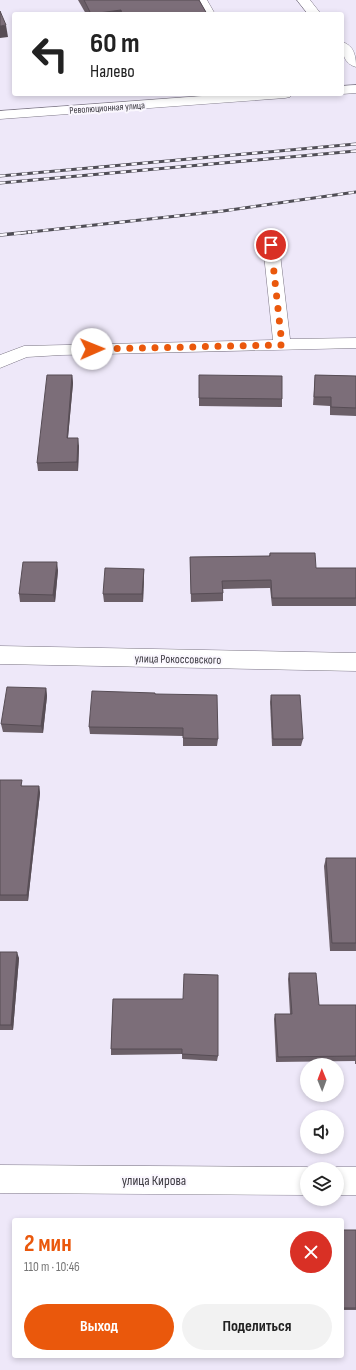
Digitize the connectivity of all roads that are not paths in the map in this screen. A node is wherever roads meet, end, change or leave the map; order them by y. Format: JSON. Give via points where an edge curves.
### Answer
{"nodes":[{"id":1,"x":201,"y":0,"type":"edge"},
{"id":2,"x":303,"y":0,"type":"edge"},
{"id":3,"x":208,"y":12,"type":"edge"},
{"id":4,"x":313,"y":12,"type":"edge"},
{"id":5,"x":344,"y":48,"type":"edge"},
{"id":6,"x":356,"y":63,"type":"edge"},
{"id":7,"x":356,"y":89,"type":"edge"},
{"id":8,"x":344,"y":90,"type":"edge"},
{"id":9,"x":258,"y":96,"type":"edge"},
{"id":10,"x":0,"y":115,"type":"edge"},
{"id":11,"x":271,"y":245,"type":"dead end"},
{"id":12,"x":356,"y":343,"type":"edge"},
{"id":13,"x":282,"y":345,"type":"junction"},
{"id":14,"x":0,"y":362,"type":"edge"},
{"id":15,"x":0,"y":656,"type":"edge"},
{"id":16,"x":356,"y":662,"type":"edge"},
{"id":17,"x":0,"y":1179,"type":"edge"},
{"id":18,"x":300,"y":1181,"type":"edge"},
{"id":19,"x":344,"y":1181,"type":"edge"},
{"id":20,"x":356,"y":1181,"type":"edge"}],
"edges":[{"from":1,"to":3,"type":"street"},
{"from":2,"to":4,"type":"street"},
{"from":5,"to":6,"type":"street"},
{"from":7,"to":8,"type":"street"},
{"from":9,"to":10,"type":"street","name":"Революционная улица"},
{"from":11,"to":13,"type":"street"},
{"from":12,"to":13,"type":"street"},
{"from":13,"to":14,"type":"street","via":[[24,352]]},
{"from":15,"to":16,"type":"street","name":"улица Рокоссовского"},
{"from":17,"to":18,"type":"street","name":"улица Кирова"},
{"from":19,"to":20,"type":"street"}]}
